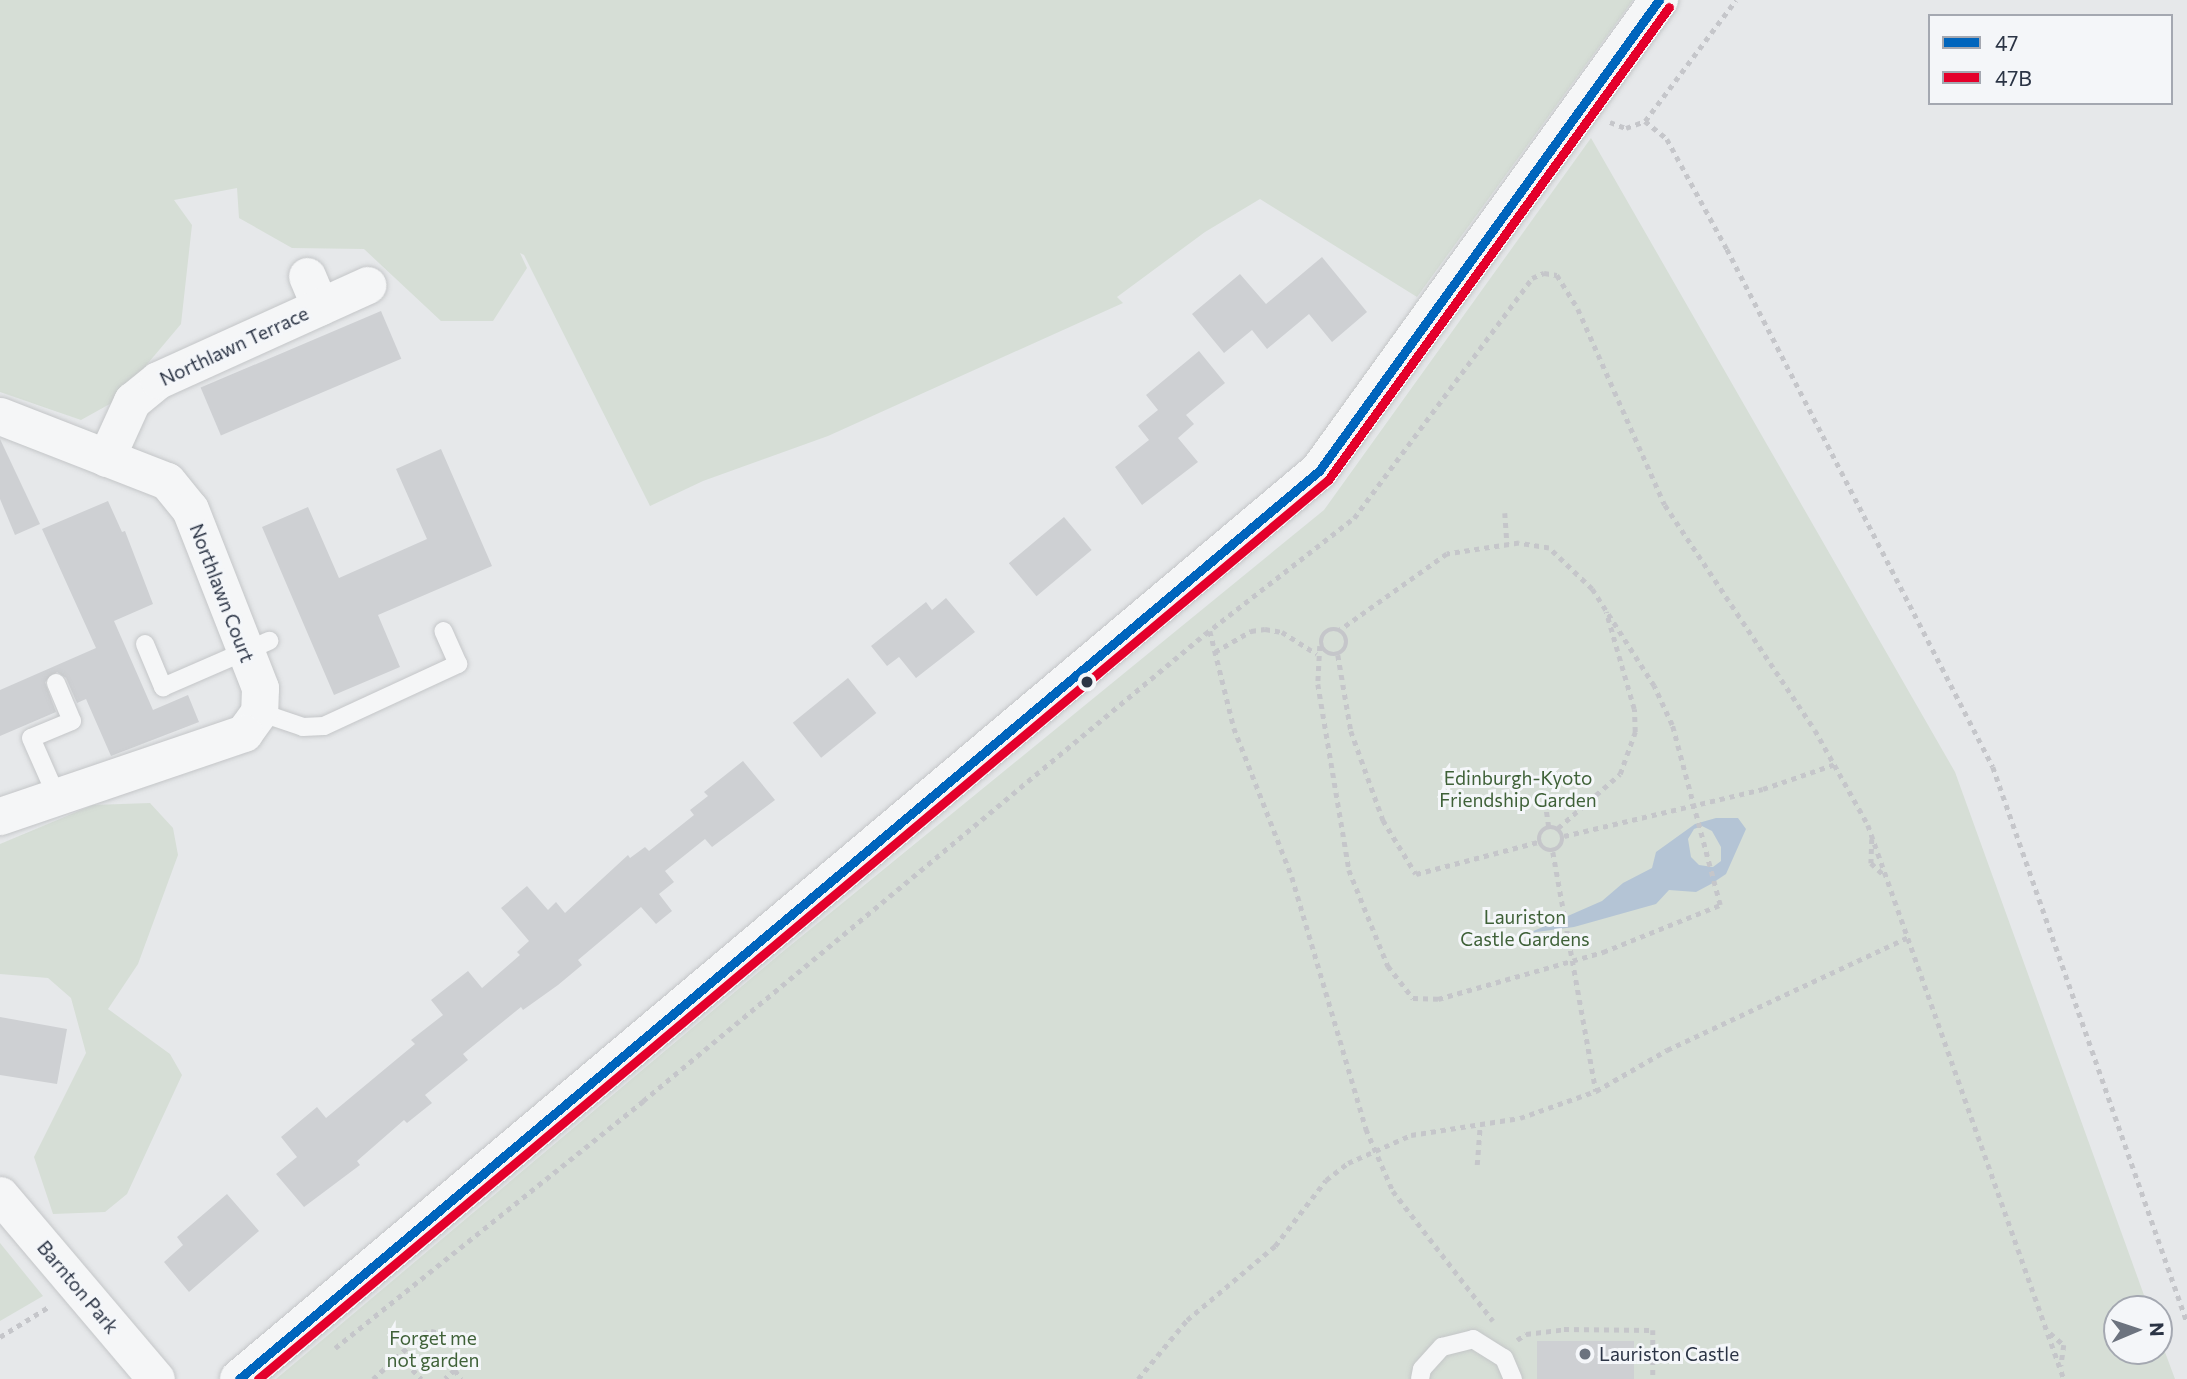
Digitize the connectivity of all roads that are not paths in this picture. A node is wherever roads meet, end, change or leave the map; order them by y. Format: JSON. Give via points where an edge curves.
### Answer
{"nodes":[{"id":1,"x":1659,"y":0,"type":"edge"},
{"id":2,"x":367,"y":285,"type":"dead end"},
{"id":3,"x":0,"y":416,"type":"edge"},
{"id":4,"x":106,"y":458,"type":"junction"},
{"id":5,"x":443,"y":631,"type":"dead end"},
{"id":6,"x":145,"y":644,"type":"dead end"},
{"id":7,"x":257,"y":646,"type":"junction"},
{"id":8,"x":56,"y":683,"type":"dead end"},
{"id":9,"x":259,"y":712,"type":"junction"},
{"id":10,"x":57,"y":797,"type":"junction"},
{"id":11,"x":0,"y":816,"type":"edge"},
{"id":12,"x":0,"y":1195,"type":"edge"},
{"id":13,"x":256,"y":1374,"type":"edge"},
{"id":14,"x":156,"y":1379,"type":"edge"},
{"id":15,"x":1420,"y":1379,"type":"edge"},
{"id":16,"x":1513,"y":1379,"type":"edge"}],
"edges":[{"from":1,"to":13,"type":"street","via":[[1319,471]]},
{"from":2,"to":4,"type":"street","name":"Northlawn Terrace","via":[[314,291],[158,380],[132,401]]},
{"from":3,"to":4,"type":"street"},
{"from":4,"to":7,"type":"street","name":"Northlawn Court","via":[[167,481],[190,509]]},
{"from":5,"to":9,"type":"lane","via":[[458,664],[324,726],[303,727]]},
{"from":6,"to":7,"type":"lane","via":[[163,687]]},
{"from":7,"to":9,"type":"street","name":"Northlawn Court"},
{"from":8,"to":10,"type":"lane","via":[[72,721],[31,738]]},
{"from":9,"to":10,"type":"street","via":[[244,733]]},
{"from":10,"to":11,"type":"street"},
{"from":12,"to":14,"type":"street","name":"Barnton Park"},
{"from":15,"to":16,"type":"lane","via":[[1430,1358],[1463,1339],[1506,1355]]}]}
